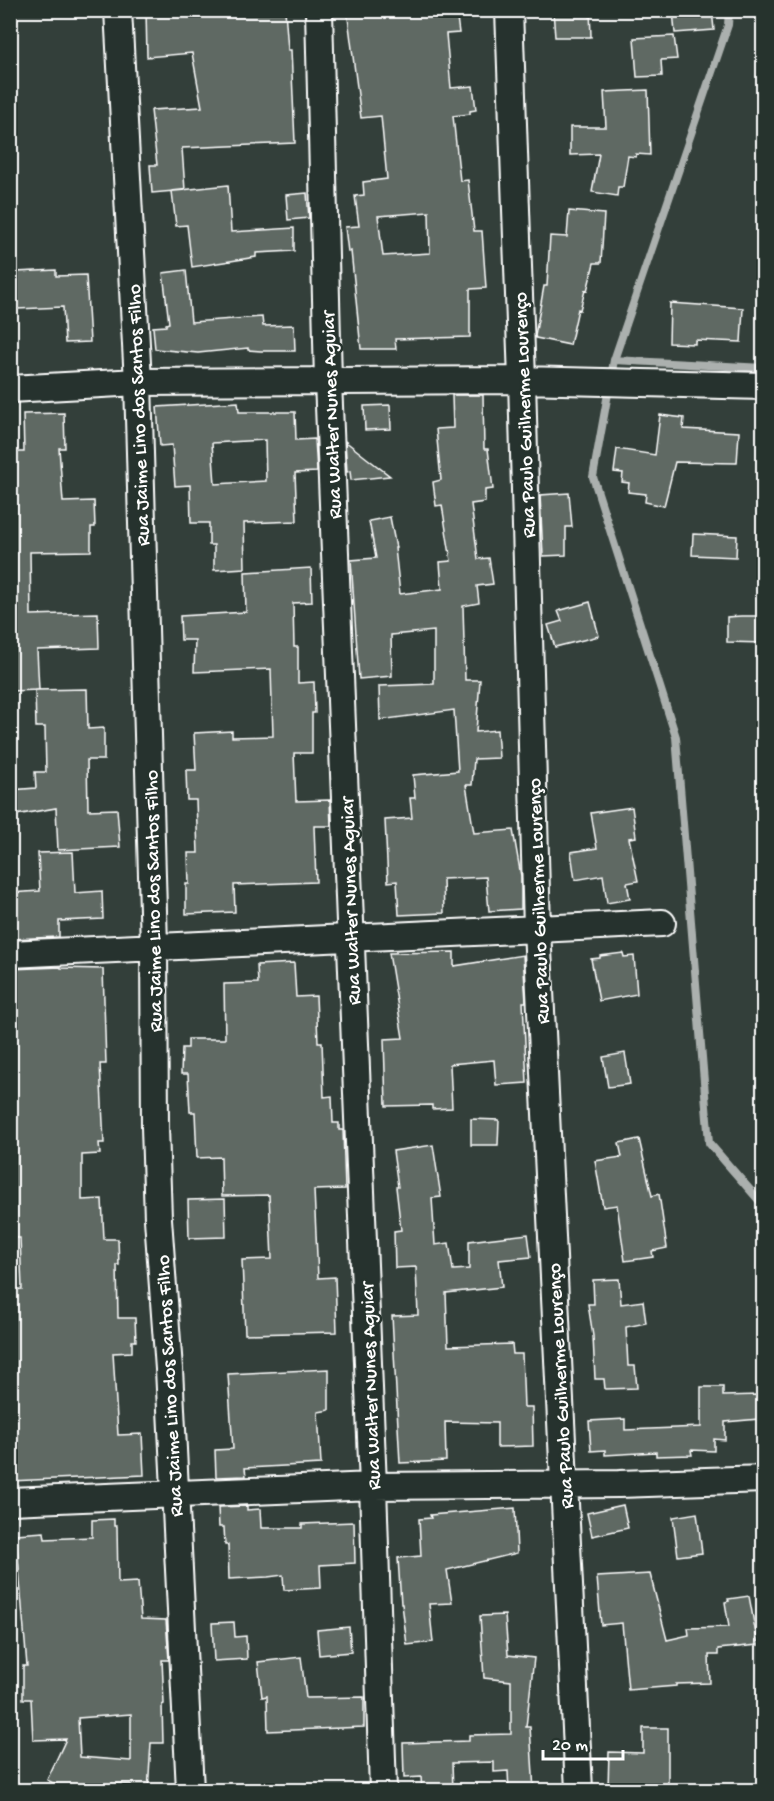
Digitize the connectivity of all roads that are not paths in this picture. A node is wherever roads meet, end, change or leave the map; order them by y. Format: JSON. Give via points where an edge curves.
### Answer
{"nodes":[{"id":1,"x":118,"y":10,"type":"edge"},
{"id":2,"x":319,"y":10,"type":"edge"},
{"id":3,"x":508,"y":10,"type":"edge"},
{"id":4,"x":522,"y":380,"type":"junction"},
{"id":5,"x":328,"y":381,"type":"junction"},
{"id":6,"x":138,"y":382,"type":"junction"},
{"id":7,"x":764,"y":386,"type":"edge"},
{"id":8,"x":10,"y":389,"type":"edge"},
{"id":9,"x":662,"y":922,"type":"dead end"},
{"id":10,"x":537,"y":929,"type":"junction"},
{"id":11,"x":351,"y":938,"type":"junction"},
{"id":12,"x":154,"y":946,"type":"junction"},
{"id":13,"x":10,"y":954,"type":"edge"},
{"id":14,"x":764,"y":1479,"type":"edge"},
{"id":15,"x":564,"y":1485,"type":"junction"},
{"id":16,"x":373,"y":1486,"type":"junction"},
{"id":17,"x":175,"y":1494,"type":"junction"},
{"id":18,"x":10,"y":1501,"type":"edge"},
{"id":19,"x":190,"y":1791,"type":"edge"},
{"id":20,"x":383,"y":1791,"type":"edge"},
{"id":21,"x":579,"y":1791,"type":"edge"}],
"edges":[{"from":1,"to":6,"type":"street","name":"Rua Jaime Lino dos Santos Filho"},
{"from":2,"to":5,"type":"street","name":"Rua Walter Nunes Aguiar"},
{"from":3,"to":4,"type":"street","name":"Rua Paulo Guilherme Lourenço"},
{"from":4,"to":5,"type":"street"},
{"from":4,"to":7,"type":"street"},
{"from":4,"to":10,"type":"street","name":"Rua Paulo Guilherme Lourenço"},
{"from":5,"to":6,"type":"street"},
{"from":5,"to":11,"type":"street","name":"Rua Walter Nunes Aguiar"},
{"from":6,"to":8,"type":"street"},
{"from":6,"to":12,"type":"street","name":"Rua Jaime Lino dos Santos Filho"},
{"from":9,"to":10,"type":"street"},
{"from":10,"to":11,"type":"street"},
{"from":10,"to":15,"type":"street","name":"Rua Paulo Guilherme Lourenço"},
{"from":11,"to":12,"type":"street"},
{"from":11,"to":16,"type":"street","name":"Rua Walter Nunes Aguiar"},
{"from":12,"to":13,"type":"street"},
{"from":12,"to":17,"type":"street","name":"Rua Jaime Lino dos Santos Filho","via":[[158,1208]]},
{"from":14,"to":15,"type":"street"},
{"from":15,"to":16,"type":"street"},
{"from":15,"to":21,"type":"street","name":"Rua Paulo Guilherme Lourenço"},
{"from":16,"to":17,"type":"street"},
{"from":16,"to":20,"type":"street","name":"Rua Walter Nunes Aguiar"},
{"from":17,"to":18,"type":"street"},
{"from":17,"to":19,"type":"street","name":"Rua Jaime Lino dos Santos Filho"}]}
